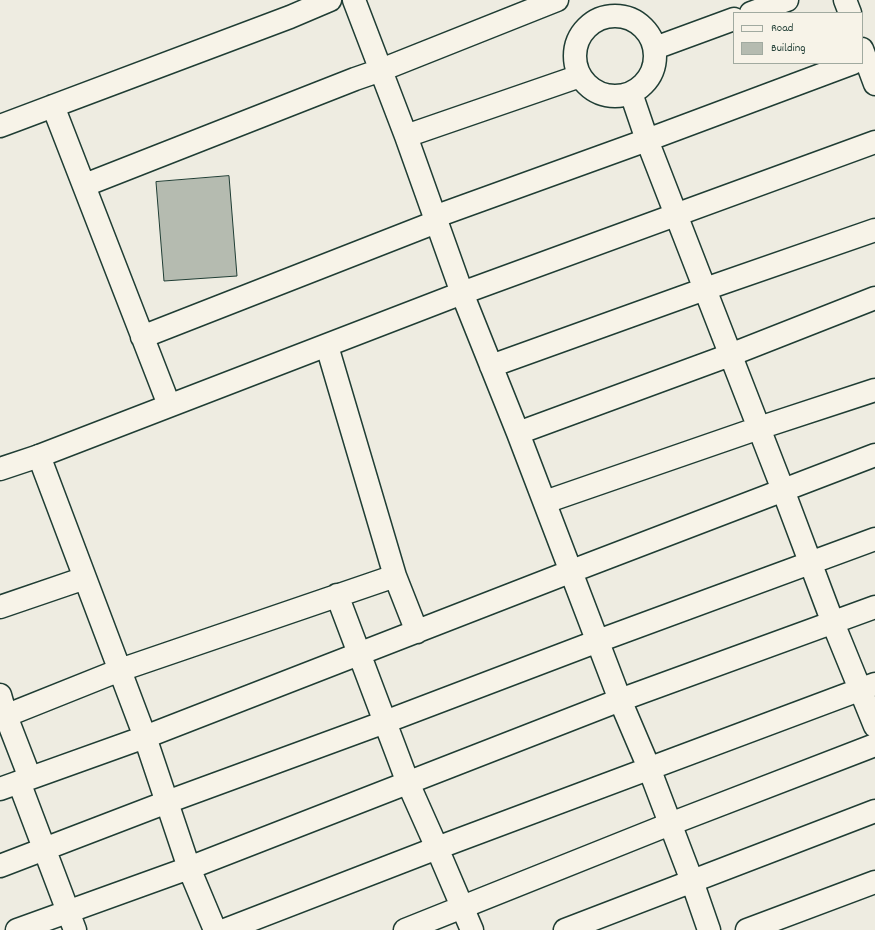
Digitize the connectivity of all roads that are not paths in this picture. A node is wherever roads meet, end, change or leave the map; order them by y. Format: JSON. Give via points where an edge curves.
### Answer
{"nodes":[{"id":1,"x":330,"y":0,"type":"edge"},
{"id":2,"x":354,"y":0,"type":"edge"},
{"id":3,"x":557,"y":0,"type":"edge"},
{"id":4,"x":787,"y":0,"type":"edge"},
{"id":5,"x":845,"y":0,"type":"edge"},
{"id":6,"x":287,"y":8,"type":"edge"},
{"id":7,"x":601,"y":9,"type":"edge"},
{"id":8,"x":754,"y":12,"type":"edge"},
{"id":9,"x":850,"y":12,"type":"edge"},
{"id":10,"x":733,"y":19,"type":"edge"},
{"id":11,"x":655,"y":48,"type":"junction"},
{"id":12,"x":863,"y":57,"type":"edge"},
{"id":13,"x":845,"y":64,"type":"edge"},
{"id":14,"x":381,"y":70,"type":"junction"},
{"id":15,"x":580,"y":76,"type":"junction"},
{"id":16,"x":875,"y":84,"type":"edge"},
{"id":17,"x":631,"y":94,"type":"junction"},
{"id":18,"x":53,"y":106,"type":"junction"},
{"id":19,"x":0,"y":126,"type":"edge"},
{"id":20,"x":406,"y":136,"type":"junction"},
{"id":21,"x":647,"y":140,"type":"junction"},
{"id":22,"x":875,"y":142,"type":"edge"},
{"id":23,"x":85,"y":185,"type":"junction"},
{"id":24,"x":677,"y":215,"type":"junction"},
{"id":25,"x":435,"y":220,"type":"junction"},
{"id":26,"x":875,"y":230,"type":"edge"},
{"id":27,"x":705,"y":289,"type":"junction"},
{"id":28,"x":462,"y":293,"type":"junction"},
{"id":29,"x":875,"y":298,"type":"edge"},
{"id":30,"x":142,"y":337,"type":"junction"},
{"id":31,"x":327,"y":346,"type":"junction"},
{"id":32,"x":730,"y":355,"type":"junction"},
{"id":33,"x":491,"y":366,"type":"junction"},
{"id":34,"x":875,"y":390,"type":"edge"},
{"id":35,"x":169,"y":405,"type":"junction"},
{"id":36,"x":759,"y":428,"type":"junction"},
{"id":37,"x":518,"y":433,"type":"junction"},
{"id":38,"x":875,"y":455,"type":"edge"},
{"id":39,"x":39,"y":456,"type":"junction"},
{"id":40,"x":0,"y":469,"type":"edge"},
{"id":41,"x":783,"y":490,"type":"junction"},
{"id":42,"x":545,"y":502,"type":"junction"},
{"id":43,"x":875,"y":539,"type":"edge"},
{"id":44,"x":810,"y":563,"type":"junction"},
{"id":45,"x":572,"y":571,"type":"junction"},
{"id":46,"x":395,"y":576,"type":"junction"},
{"id":47,"x":85,"y":578,"type":"junction"},
{"id":48,"x":337,"y":595,"type":"junction"},
{"id":49,"x":0,"y":607,"type":"edge"},
{"id":50,"x":875,"y":607,"type":"edge"},
{"id":51,"x":833,"y":623,"type":"junction"},
{"id":52,"x":417,"y":632,"type":"junction"},
{"id":53,"x":598,"y":641,"type":"junction"},
{"id":54,"x":359,"y":653,"type":"junction"},
{"id":55,"x":120,"y":670,"type":"junction"},
{"id":56,"x":868,"y":687,"type":"edge"},
{"id":57,"x":0,"y":695,"type":"edge"},
{"id":58,"x":620,"y":700,"type":"junction"},
{"id":59,"x":3,"y":717,"type":"edge"},
{"id":60,"x":385,"y":722,"type":"junction"},
{"id":61,"x":875,"y":726,"type":"edge"},
{"id":62,"x":144,"y":737,"type":"junction"},
{"id":63,"x":875,"y":745,"type":"edge"},
{"id":64,"x":649,"y":768,"type":"junction"},
{"id":65,"x":16,"y":783,"type":"edge"},
{"id":66,"x":408,"y":783,"type":"junction"},
{"id":67,"x":167,"y":802,"type":"junction"},
{"id":68,"x":875,"y":811,"type":"edge"},
{"id":69,"x":670,"y":824,"type":"junction"},
{"id":70,"x":437,"y":848,"type":"junction"},
{"id":71,"x":45,"y":850,"type":"junction"},
{"id":72,"x":0,"y":866,"type":"edge"},
{"id":73,"x":189,"y":868,"type":"junction"},
{"id":74,"x":692,"y":880,"type":"junction"},
{"id":75,"x":875,"y":882,"type":"edge"},
{"id":76,"x":462,"y":907,"type":"junction"},
{"id":77,"x":71,"y":920,"type":"edge"},
{"id":78,"x":17,"y":930,"type":"edge"},
{"id":79,"x":215,"y":930,"type":"edge"},
{"id":80,"x":225,"y":930,"type":"edge"},
{"id":81,"x":405,"y":930,"type":"edge"},
{"id":82,"x":472,"y":930,"type":"edge"},
{"id":83,"x":565,"y":930,"type":"edge"},
{"id":84,"x":710,"y":930,"type":"edge"},
{"id":85,"x":747,"y":930,"type":"edge"}],
"edges":[{"from":1,"to":6,"type":"street"},
{"from":2,"to":14,"type":"street"},
{"from":3,"to":14,"type":"street"},
{"from":4,"to":8,"type":"street"},
{"from":5,"to":9,"type":"street"},
{"from":6,"to":18,"type":"street"},
{"from":7,"to":11,"type":"street","via":[[640,25],[650,35]]},
{"from":7,"to":15,"type":"street","via":[[577,43],[575,56]]},
{"from":10,"to":11,"type":"street"},
{"from":11,"to":17,"type":"street","via":[[655,62],[651,75],[643,86]]},
{"from":12,"to":16,"type":"street"},
{"from":13,"to":21,"type":"street"},
{"from":14,"to":20,"type":"street"},
{"from":14,"to":23,"type":"street"},
{"from":15,"to":17,"type":"street","via":[[591,89],[604,95],[618,97]]},
{"from":15,"to":20,"type":"street"},
{"from":17,"to":21,"type":"street"},
{"from":18,"to":19,"type":"street"},
{"from":18,"to":23,"type":"street"},
{"from":20,"to":25,"type":"street"},
{"from":21,"to":24,"type":"street"},
{"from":21,"to":25,"type":"street"},
{"from":22,"to":24,"type":"street"},
{"from":23,"to":30,"type":"street"},
{"from":24,"to":27,"type":"street"},
{"from":24,"to":28,"type":"street"},
{"from":25,"to":28,"type":"street"},
{"from":25,"to":30,"type":"street"},
{"from":26,"to":27,"type":"street"},
{"from":27,"to":32,"type":"street"},
{"from":27,"to":33,"type":"street"},
{"from":28,"to":31,"type":"street"},
{"from":28,"to":33,"type":"street"},
{"from":29,"to":32,"type":"street"},
{"from":30,"to":35,"type":"street"},
{"from":31,"to":35,"type":"street"},
{"from":31,"to":46,"type":"street"},
{"from":32,"to":36,"type":"street"},
{"from":32,"to":37,"type":"street"},
{"from":33,"to":37,"type":"street"},
{"from":34,"to":36,"type":"street"},
{"from":35,"to":39,"type":"street"},
{"from":36,"to":41,"type":"street"},
{"from":36,"to":42,"type":"street"},
{"from":37,"to":42,"type":"street"},
{"from":38,"to":41,"type":"street"},
{"from":39,"to":40,"type":"street"},
{"from":39,"to":47,"type":"street"},
{"from":41,"to":44,"type":"street"},
{"from":41,"to":45,"type":"street"},
{"from":42,"to":45,"type":"street"},
{"from":43,"to":44,"type":"street"},
{"from":44,"to":51,"type":"street"},
{"from":44,"to":53,"type":"street"},
{"from":45,"to":52,"type":"street"},
{"from":45,"to":53,"type":"street"},
{"from":46,"to":48,"type":"street"},
{"from":46,"to":52,"type":"street"},
{"from":47,"to":49,"type":"street"},
{"from":47,"to":55,"type":"street"},
{"from":48,"to":54,"type":"street"},
{"from":48,"to":55,"type":"street"},
{"from":50,"to":51,"type":"street"},
{"from":51,"to":56,"type":"street"},
{"from":51,"to":58,"type":"street"},
{"from":52,"to":54,"type":"street"},
{"from":53,"to":58,"type":"street"},
{"from":53,"to":60,"type":"street"},
{"from":54,"to":60,"type":"street"},
{"from":54,"to":62,"type":"street"},
{"from":55,"to":59,"type":"street"},
{"from":55,"to":62,"type":"street"},
{"from":56,"to":61,"type":"street"},
{"from":56,"to":64,"type":"street"},
{"from":57,"to":59,"type":"street"},
{"from":58,"to":64,"type":"street"},
{"from":58,"to":66,"type":"street"},
{"from":59,"to":65,"type":"street"},
{"from":60,"to":66,"type":"street"},
{"from":60,"to":67,"type":"street"},
{"from":62,"to":65,"type":"street"},
{"from":62,"to":67,"type":"street"},
{"from":63,"to":69,"type":"street"},
{"from":64,"to":69,"type":"street"},
{"from":64,"to":70,"type":"street"},
{"from":65,"to":71,"type":"street"},
{"from":66,"to":70,"type":"street"},
{"from":66,"to":73,"type":"street"},
{"from":67,"to":71,"type":"street"},
{"from":67,"to":73,"type":"street"},
{"from":68,"to":74,"type":"street"},
{"from":69,"to":74,"type":"street"},
{"from":69,"to":76,"type":"street"},
{"from":70,"to":76,"type":"street"},
{"from":70,"to":80,"type":"street"},
{"from":71,"to":72,"type":"street"},
{"from":71,"to":77,"type":"street"},
{"from":73,"to":77,"type":"street"},
{"from":73,"to":79,"type":"street"},
{"from":74,"to":83,"type":"street"},
{"from":74,"to":84,"type":"street"},
{"from":75,"to":85,"type":"street"},
{"from":76,"to":81,"type":"street"},
{"from":76,"to":82,"type":"street"},
{"from":77,"to":78,"type":"street"}]}
